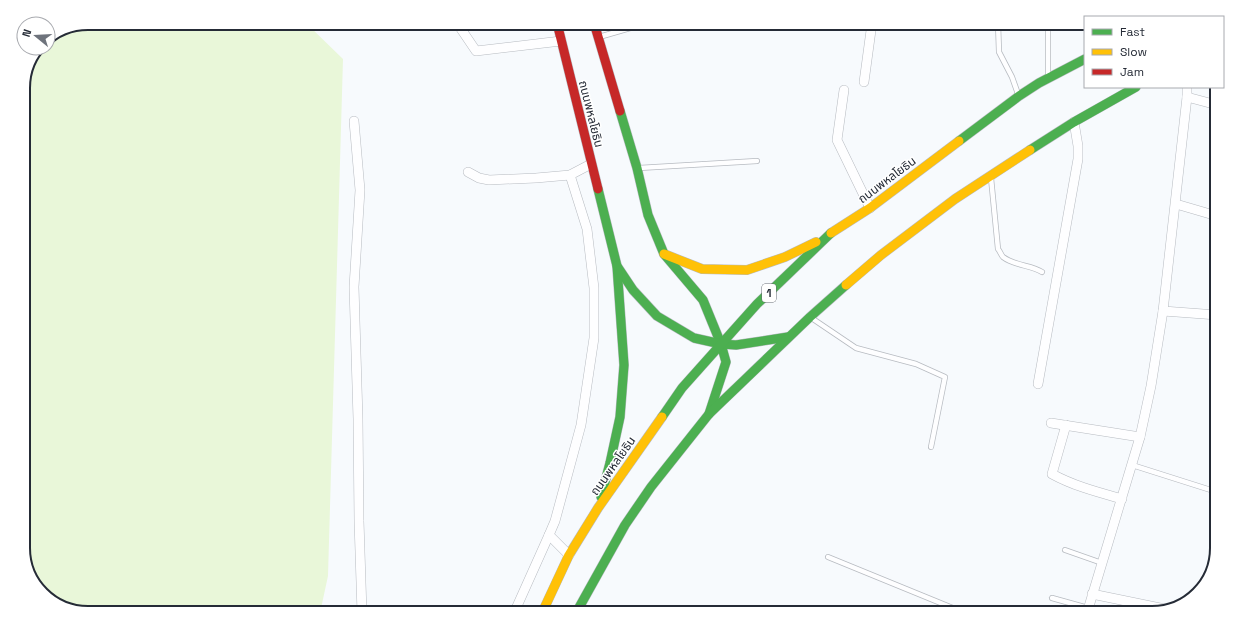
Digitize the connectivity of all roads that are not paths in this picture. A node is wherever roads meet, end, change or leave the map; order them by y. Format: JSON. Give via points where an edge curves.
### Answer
{"nodes":[{"id":1,"x":462,"y":30,"type":"edge"},
{"id":2,"x":559,"y":30,"type":"edge"},
{"id":3,"x":596,"y":30,"type":"edge"},
{"id":4,"x":625,"y":30,"type":"edge"},
{"id":5,"x":871,"y":30,"type":"edge"},
{"id":6,"x":998,"y":30,"type":"edge"},
{"id":7,"x":1048,"y":30,"type":"edge"},
{"id":8,"x":599,"y":38,"type":"junction"},
{"id":9,"x":561,"y":41,"type":"junction"},
{"id":10,"x":1084,"y":60,"type":"edge"},
{"id":11,"x":1048,"y":78,"type":"junction"},
{"id":12,"x":864,"y":82,"type":"dead end"},
{"id":13,"x":1134,"y":88,"type":"edge"},
{"id":14,"x":1187,"y":88,"type":"edge"},
{"id":15,"x":844,"y":90,"type":"dead end"},
{"id":16,"x":1019,"y":96,"type":"junction"},
{"id":17,"x":1187,"y":97,"type":"junction"},
{"id":18,"x":1210,"y":103,"type":"edge"},
{"id":19,"x":354,"y":121,"type":"dead end"},
{"id":20,"x":1074,"y":122,"type":"junction"},
{"id":21,"x":757,"y":161,"type":"dead end"},
{"id":22,"x":591,"y":164,"type":"junction"},
{"id":23,"x":637,"y":168,"type":"junction"},
{"id":24,"x":468,"y":172,"type":"dead end"},
{"id":25,"x":570,"y":175,"type":"junction"},
{"id":26,"x":991,"y":175,"type":"junction"},
{"id":27,"x":1176,"y":204,"type":"junction"},
{"id":28,"x":870,"y":208,"type":"junction"},
{"id":29,"x":1210,"y":214,"type":"edge"},
{"id":30,"x":830,"y":234,"type":"junction"},
{"id":31,"x":664,"y":254,"type":"junction"},
{"id":32,"x":617,"y":266,"type":"junction"},
{"id":33,"x":1042,"y":272,"type":"dead end"},
{"id":34,"x":1163,"y":311,"type":"junction"},
{"id":35,"x":1210,"y":314,"type":"edge"},
{"id":36,"x":810,"y":317,"type":"junction"},
{"id":37,"x":788,"y":337,"type":"junction"},
{"id":38,"x":721,"y":344,"type":"junction"},
{"id":39,"x":1038,"y":384,"type":"dead end"},
{"id":40,"x":709,"y":414,"type":"junction"},
{"id":41,"x":1051,"y":423,"type":"dead end"},
{"id":42,"x":1066,"y":425,"type":"junction"},
{"id":43,"x":1140,"y":437,"type":"junction"},
{"id":44,"x":931,"y":447,"type":"dead end"},
{"id":45,"x":1132,"y":465,"type":"junction"},
{"id":46,"x":1210,"y":489,"type":"edge"},
{"id":47,"x":1122,"y":499,"type":"junction"},
{"id":48,"x":598,"y":508,"type":"junction"},
{"id":49,"x":549,"y":535,"type":"junction"},
{"id":50,"x":1065,"y":550,"type":"dead end"},
{"id":51,"x":569,"y":555,"type":"junction"},
{"id":52,"x":828,"y":557,"type":"dead end"},
{"id":53,"x":1102,"y":563,"type":"junction"},
{"id":54,"x":1092,"y":594,"type":"junction"},
{"id":55,"x":1052,"y":598,"type":"dead end"},
{"id":56,"x":362,"y":606,"type":"edge"},
{"id":57,"x":517,"y":606,"type":"edge"},
{"id":58,"x":545,"y":606,"type":"edge"},
{"id":59,"x":580,"y":606,"type":"edge"},
{"id":60,"x":948,"y":606,"type":"edge"},
{"id":61,"x":1074,"y":606,"type":"edge"},
{"id":62,"x":1089,"y":606,"type":"edge"},
{"id":63,"x":1150,"y":606,"type":"edge"}],
"edges":[{"from":1,"to":9,"type":"street","via":[[476,51]]},
{"from":2,"to":9,"type":"main road","name":"ถนนพหลโยธิน"},
{"from":3,"to":8,"type":"main road"},
{"from":4,"to":8,"type":"lane"},
{"from":5,"to":12,"type":"street"},
{"from":6,"to":16,"type":"lane","via":[[999,52]]},
{"from":7,"to":11,"type":"lane"},
{"from":8,"to":23,"type":"main road"},
{"from":9,"to":22,"type":"main road","name":"ถนนพหลโยธิน"},
{"from":10,"to":11,"type":"main road","name":"ถนนพหลโยธิน","number":"1"},
{"from":11,"to":16,"type":"main road","name":"ถนนพหลโยธิน","number":"1"},
{"from":13,"to":20,"type":"main road"},
{"from":14,"to":17,"type":"street"},
{"from":15,"to":28,"type":"street","via":[[837,140]]},
{"from":16,"to":28,"type":"main road","name":"ถนนพหลโยธิน","number":"1"},
{"from":17,"to":18,"type":"street"},
{"from":17,"to":27,"type":"street"},
{"from":19,"to":56,"type":"street","via":[[360,190],[354,287]]},
{"from":20,"to":26,"type":"main road"},
{"from":20,"to":39,"type":"street","via":[[1078,159]]},
{"from":21,"to":23,"type":"lane"},
{"from":22,"to":25,"type":"street"},
{"from":22,"to":32,"type":"main road","name":"ถนนพหลโยธิน"},
{"from":23,"to":31,"type":"main road","via":[[648,215]]},
{"from":24,"to":25,"type":"street","via":[[489,180]]},
{"from":25,"to":49,"type":"street","via":[[587,229],[594,288],[594,338],[581,425],[555,522]]},
{"from":26,"to":33,"type":"lane","via":[[998,249],[1003,257]]},
{"from":26,"to":36,"type":"main road","via":[[881,255]]},
{"from":27,"to":29,"type":"street"},
{"from":27,"to":34,"type":"street"},
{"from":28,"to":30,"type":"main road","name":"ถนนพหลโยธิน","number":"1"},
{"from":30,"to":31,"type":"main road","via":[[785,257],[747,270],[702,269]]},
{"from":30,"to":38,"type":"main road","name":"ถนนพหลโยธิน","number":"1","via":[[757,304]]},
{"from":31,"to":38,"type":"main road","via":[[703,300]]},
{"from":32,"to":38,"type":"main road","name":"ถนนพหลโยธิน","via":[[633,290],[657,316],[694,338]]},
{"from":32,"to":48,"type":"main road","via":[[623,380],[620,418]]},
{"from":34,"to":35,"type":"street"},
{"from":34,"to":43,"type":"street"},
{"from":36,"to":37,"type":"main road"},
{"from":36,"to":44,"type":"lane","via":[[856,348],[916,364],[946,377]]},
{"from":37,"to":38,"type":"main road","name":"ถนนพหลโยธิน","via":[[736,345]]},
{"from":37,"to":40,"type":"main road"},
{"from":38,"to":40,"type":"main road","via":[[726,362]]},
{"from":38,"to":48,"type":"main road","name":"ถนนพหลโยธิน","number":"1","via":[[682,388]]},
{"from":40,"to":59,"type":"main road","via":[[651,487],[625,525]]},
{"from":41,"to":42,"type":"street"},
{"from":42,"to":43,"type":"street"},
{"from":42,"to":47,"type":"street","via":[[1052,474],[1064,481]]},
{"from":43,"to":45,"type":"street"},
{"from":45,"to":46,"type":"lane"},
{"from":45,"to":47,"type":"street"},
{"from":47,"to":53,"type":"street"},
{"from":48,"to":51,"type":"main road","name":"ถนนพหลโยธิน","number":"1"},
{"from":49,"to":51,"type":"street"},
{"from":49,"to":57,"type":"street"},
{"from":50,"to":53,"type":"lane"},
{"from":51,"to":58,"type":"main road","name":"ถนนพหลโยธิน","number":"1"},
{"from":52,"to":60,"type":"lane"},
{"from":53,"to":54,"type":"street"},
{"from":54,"to":62,"type":"street"},
{"from":54,"to":63,"type":"street"},
{"from":55,"to":61,"type":"lane"}]}
